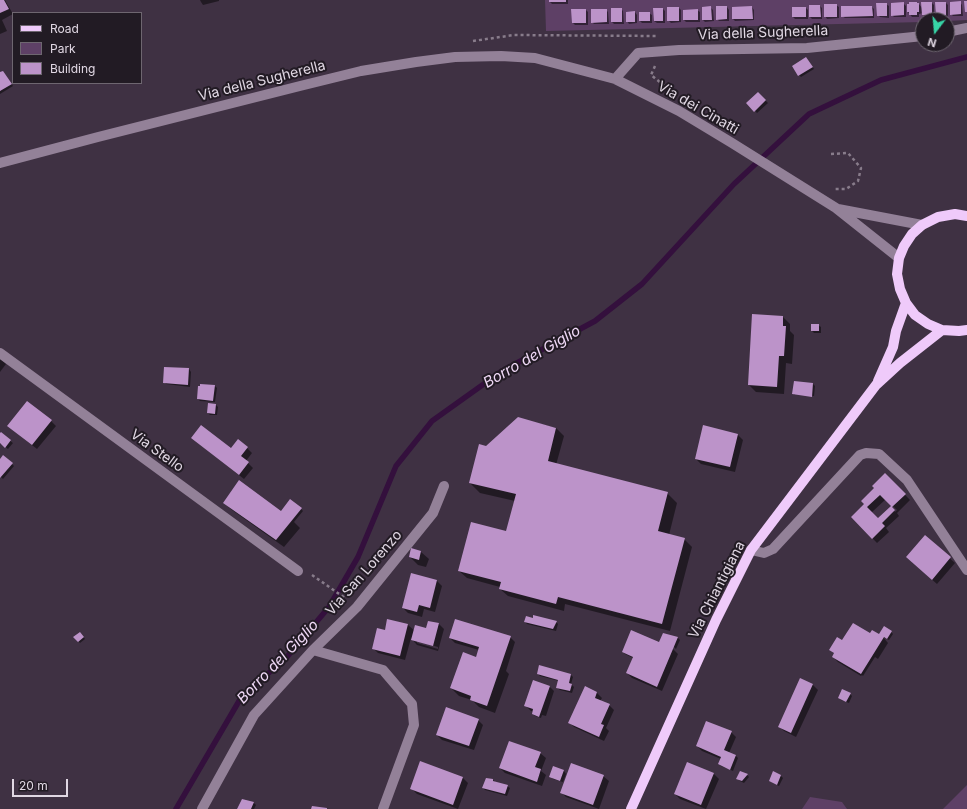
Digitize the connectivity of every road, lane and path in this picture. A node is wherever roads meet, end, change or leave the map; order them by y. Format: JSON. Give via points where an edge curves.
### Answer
{"nodes":[{"id":1,"x":967,"y":28,"type":"edge"},
{"id":2,"x":955,"y":30,"type":"edge"},
{"id":3,"x":915,"y":37,"type":"edge"},
{"id":4,"x":535,"y":58,"type":"joint"},
{"id":5,"x":615,"y":79,"type":"junction"},
{"id":6,"x":831,"y":154,"type":"dead end"},
{"id":7,"x":0,"y":163,"type":"edge"},
{"id":8,"x":830,"y":190,"type":"dead end"},
{"id":9,"x":836,"y":208,"type":"junction"},
{"id":10,"x":967,"y":216,"type":"edge"},
{"id":11,"x":922,"y":225,"type":"junction"},
{"id":12,"x":899,"y":258,"type":"junction"},
{"id":13,"x":906,"y":303,"type":"junction"},
{"id":14,"x":942,"y":330,"type":"junction"},
{"id":15,"x":967,"y":330,"type":"edge"},
{"id":16,"x":0,"y":353,"type":"edge"},
{"id":17,"x":876,"y":385,"type":"junction"},
{"id":18,"x":444,"y":486,"type":"dead end"},
{"id":19,"x":751,"y":550,"type":"junction"},
{"id":20,"x":967,"y":570,"type":"edge"},
{"id":21,"x":298,"y":571,"type":"joint"},
{"id":22,"x":357,"y":607,"type":"junction"},
{"id":23,"x":313,"y":650,"type":"junction"},
{"id":24,"x":202,"y":809,"type":"edge"},
{"id":25,"x":384,"y":809,"type":"edge"},
{"id":26,"x":631,"y":809,"type":"edge"}],
"edges":[{"from":1,"to":2,"type":"street"},
{"from":3,"to":5,"type":"street","name":"Via della Sugherella","via":[[807,48],[638,53]]},
{"from":4,"to":5,"type":"street","name":"Via dei Cinatti"},
{"from":4,"to":7,"type":"street","name":"Via della Sugherella","via":[[455,57],[361,71]]},
{"from":5,"to":9,"type":"street","name":"Via dei Cinatti","via":[[679,111]]},
{"from":6,"to":8,"type":"path","via":[[848,152],[861,168],[858,181],[846,189]]},
{"from":9,"to":11,"type":"street"},
{"from":9,"to":12,"type":"street"},
{"from":10,"to":11,"type":"main road","via":[[955,214],[938,217]]},
{"from":11,"to":12,"type":"main road","via":[[912,234]]},
{"from":12,"to":13,"type":"main road","via":[[897,274]]},
{"from":13,"to":14,"type":"main road","via":[[915,315]]},
{"from":13,"to":17,"type":"main road","name":"Via Chiantigiana","via":[[893,348]]},
{"from":14,"to":15,"type":"main road"},
{"from":14,"to":17,"type":"main road","name":"Via Chiantigiana"},
{"from":16,"to":21,"type":"street","name":"Via Stello"},
{"from":17,"to":19,"type":"main road","name":"Via Chiantigiana"},
{"from":18,"to":22,"type":"street","name":"Via San Lorenzo","via":[[433,514]]},
{"from":19,"to":20,"type":"street","via":[[764,553],[772,550],[860,454],[879,454],[908,480]]},
{"from":19,"to":26,"type":"main road","name":"Via Chiantigiana","via":[[716,620]]},
{"from":21,"to":22,"type":"path","via":[[312,575]]},
{"from":22,"to":23,"type":"street","name":"Via San Lorenzo"},
{"from":23,"to":24,"type":"street","name":"Via San Lorenzo","via":[[254,715]]},
{"from":23,"to":25,"type":"street","via":[[383,670],[412,704],[414,725]]}]}
